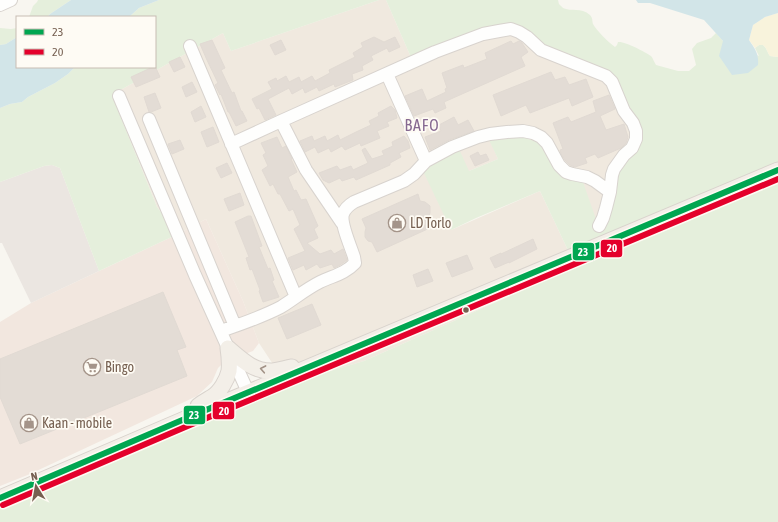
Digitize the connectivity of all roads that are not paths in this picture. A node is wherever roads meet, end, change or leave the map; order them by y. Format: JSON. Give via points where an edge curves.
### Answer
{"nodes":[{"id":1,"x":11,"y":0,"type":"edge"},
{"id":2,"x":0,"y":5,"type":"edge"},
{"id":3,"x":190,"y":46,"type":"dead end"},
{"id":4,"x":387,"y":74,"type":"junction"},
{"id":5,"x":119,"y":96,"type":"dead end"},
{"id":6,"x":149,"y":119,"type":"dead end"},
{"id":7,"x":281,"y":121,"type":"junction"},
{"id":8,"x":232,"y":144,"type":"junction"},
{"id":9,"x":426,"y":161,"type":"junction"},
{"id":10,"x":778,"y":170,"type":"edge"},
{"id":11,"x":610,"y":192,"type":"junction"},
{"id":12,"x":342,"y":223,"type":"junction"},
{"id":13,"x":599,"y":226,"type":"dead end"},
{"id":14,"x":296,"y":297,"type":"junction"},
{"id":15,"x":235,"y":326,"type":"junction"},
{"id":16,"x":221,"y":331,"type":"junction"},
{"id":17,"x":228,"y":348,"type":"junction"},
{"id":18,"x":315,"y":364,"type":"junction"},
{"id":19,"x":248,"y":392,"type":"junction"},
{"id":20,"x":187,"y":418,"type":"junction"},
{"id":21,"x":0,"y":498,"type":"edge"}],
"edges":[{"from":1,"to":2,"type":"street"},
{"from":3,"to":8,"type":"street"},
{"from":4,"to":7,"type":"street"},
{"from":4,"to":9,"type":"street"},
{"from":4,"to":11,"type":"street","via":[[466,40],[483,34],[511,30],[527,37],[541,50],[606,76],[612,82],[636,131],[632,148],[614,169]]},
{"from":5,"to":16,"type":"street"},
{"from":6,"to":15,"type":"street"},
{"from":7,"to":8,"type":"street"},
{"from":7,"to":12,"type":"street","via":[[306,170]]},
{"from":8,"to":14,"type":"street"},
{"from":9,"to":11,"type":"street","via":[[452,147],[490,134],[534,133],[547,143],[566,172],[595,180]]},
{"from":9,"to":12,"type":"street","via":[[404,181],[347,207],[343,212]]},
{"from":10,"to":18,"type":"main road"},
{"from":11,"to":13,"type":"street"},
{"from":12,"to":14,"type":"street","via":[[355,263]]},
{"from":14,"to":15,"type":"street","via":[[280,307]]},
{"from":15,"to":16,"type":"street"},
{"from":16,"to":17,"type":"street"},
{"from":18,"to":17,"type":"main road","one_way":true,"via":[[260,370],[244,362]]},
{"from":17,"to":19,"type":"street"},
{"from":17,"to":20,"type":"main road","via":[[228,372],[221,388],[213,397],[194,409]]},
{"from":18,"to":19,"type":"main road"},
{"from":19,"to":20,"type":"main road"},
{"from":20,"to":21,"type":"main road"}]}
